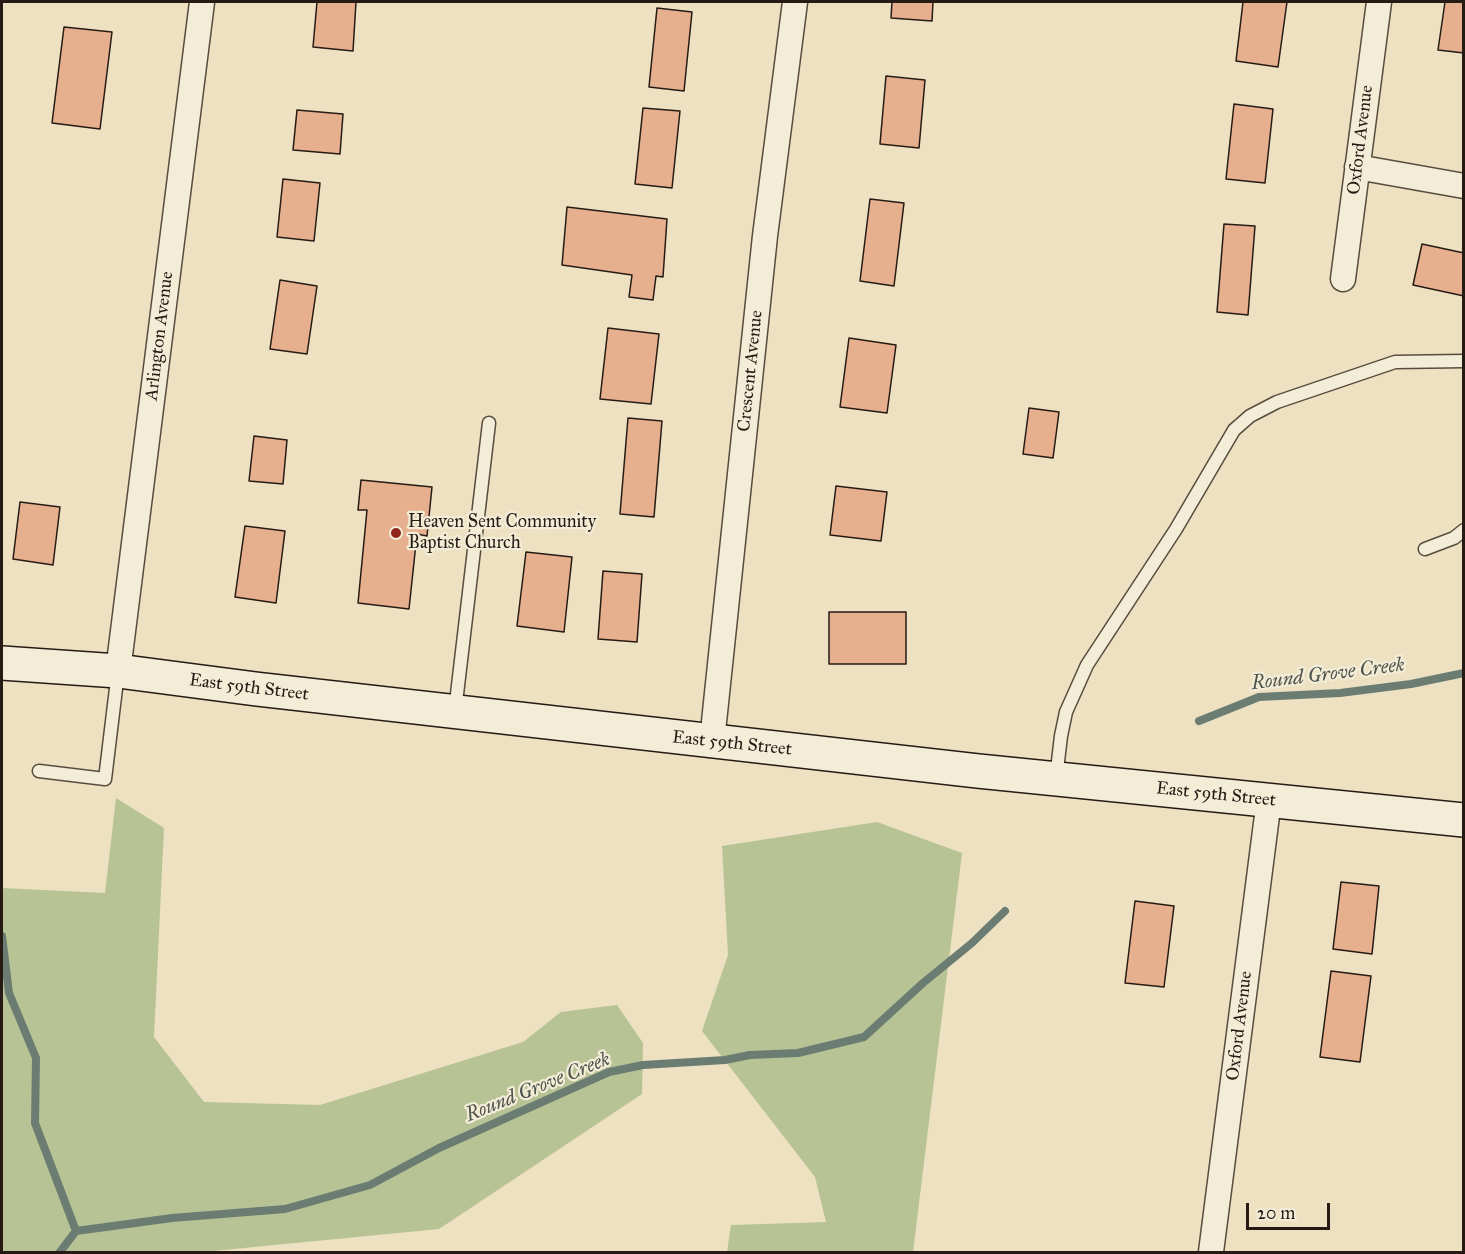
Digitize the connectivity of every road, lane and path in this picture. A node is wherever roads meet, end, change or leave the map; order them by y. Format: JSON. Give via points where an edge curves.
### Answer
{"nodes":[{"id":1,"x":202,"y":2,"type":"edge"},
{"id":2,"x":795,"y":2,"type":"edge"},
{"id":3,"x":1379,"y":2,"type":"edge"},
{"id":4,"x":1357,"y":167,"type":"junction"},
{"id":5,"x":1464,"y":186,"type":"edge"},
{"id":6,"x":1343,"y":279,"type":"dead end"},
{"id":7,"x":1464,"y":361,"type":"edge"},
{"id":8,"x":489,"y":423,"type":"dead end"},
{"id":9,"x":1464,"y":530,"type":"edge"},
{"id":10,"x":1425,"y":549,"type":"dead end"},
{"id":11,"x":2,"y":663,"type":"edge"},
{"id":12,"x":118,"y":670,"type":"junction"},
{"id":13,"x":455,"y":712,"type":"junction"},
{"id":14,"x":712,"y":741,"type":"junction"},
{"id":15,"x":39,"y":771,"type":"dead end"},
{"id":16,"x":1056,"y":779,"type":"junction"},
{"id":17,"x":1269,"y":800,"type":"junction"},
{"id":18,"x":1464,"y":820,"type":"edge"},
{"id":19,"x":1211,"y":1252,"type":"edge"}],
"edges":[{"from":1,"to":12,"type":"street","name":"Arlington Avenue"},
{"from":2,"to":14,"type":"street","name":"Crescent Avenue","via":[[765,236]]},
{"from":3,"to":4,"type":"street","name":"Oxford Avenue"},
{"from":4,"to":5,"type":"street"},
{"from":4,"to":6,"type":"street","name":"Oxford Avenue"},
{"from":7,"to":16,"type":"lane","via":[[1395,362],[1276,402],[1234,430],[1176,529],[1087,665],[1066,711]]},
{"from":8,"to":13,"type":"lane"},
{"from":9,"to":10,"type":"lane"},
{"from":11,"to":12,"type":"street","name":"East 59th Street"},
{"from":12,"to":13,"type":"street","name":"East 59th Street"},
{"from":12,"to":15,"type":"lane","via":[[105,779]]},
{"from":13,"to":14,"type":"street","name":"East 59th Street"},
{"from":14,"to":16,"type":"street","name":"East 59th Street"},
{"from":16,"to":17,"type":"street","name":"East 59th Street"},
{"from":17,"to":18,"type":"street","name":"East 59th Street"},
{"from":17,"to":19,"type":"street","name":"Oxford Avenue"}]}
